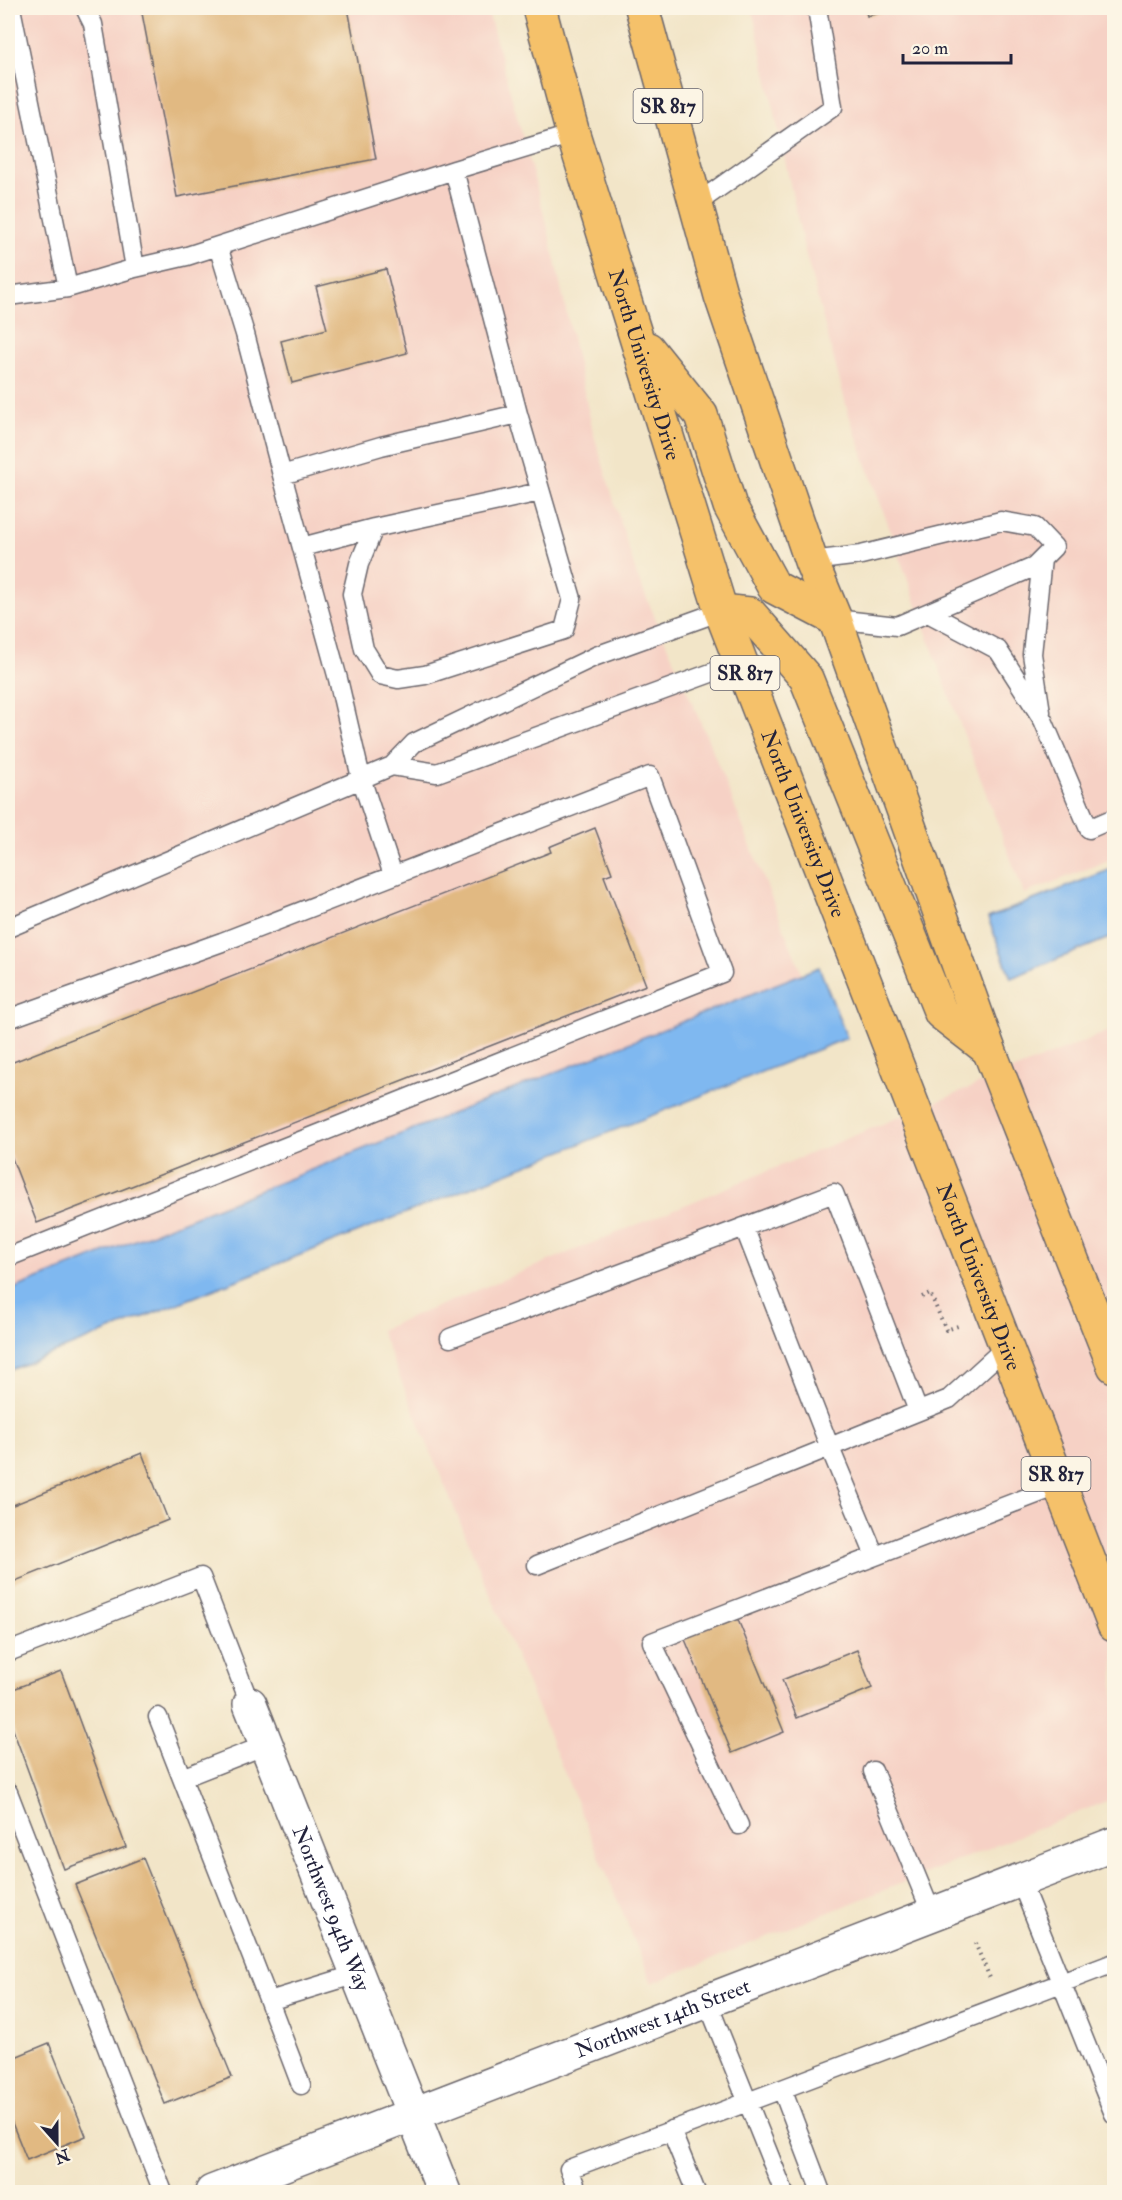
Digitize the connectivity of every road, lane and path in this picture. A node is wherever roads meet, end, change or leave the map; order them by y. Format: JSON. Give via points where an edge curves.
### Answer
{"nodes":[{"id":1,"x":11,"y":8,"type":"edge"},
{"id":2,"x":85,"y":8,"type":"edge"},
{"id":3,"x":539,"y":8,"type":"edge"},
{"id":4,"x":642,"y":8,"type":"edge"},
{"id":5,"x":817,"y":8,"type":"edge"},
{"id":6,"x":573,"y":134,"type":"junction"},
{"id":7,"x":454,"y":170,"type":"junction"},
{"id":8,"x":696,"y":204,"type":"junction"},
{"id":9,"x":218,"y":246,"type":"junction"},
{"id":10,"x":135,"y":268,"type":"junction"},
{"id":11,"x":68,"y":288,"type":"junction"},
{"id":12,"x":8,"y":297,"type":"edge"},
{"id":13,"x":636,"y":333,"type":"junction"},
{"id":14,"x":518,"y":414,"type":"junction"},
{"id":15,"x":282,"y":475,"type":"junction"},
{"id":16,"x":540,"y":492,"type":"junction"},
{"id":17,"x":374,"y":528,"type":"junction"},
{"id":18,"x":302,"y":547,"type":"junction"},
{"id":19,"x":1042,"y":559,"type":"junction"},
{"id":20,"x":811,"y":561,"type":"junction"},
{"id":21,"x":721,"y":611,"type":"junction"},
{"id":22,"x":928,"y":612,"type":"junction"},
{"id":23,"x":835,"y":619,"type":"junction"},
{"id":24,"x":741,"y":662,"type":"junction"},
{"id":25,"x":1043,"y":720,"type":"junction"},
{"id":26,"x":392,"y":766,"type":"junction"},
{"id":27,"x":361,"y":778,"type":"junction"},
{"id":28,"x":1114,"y":818,"type":"edge"},
{"id":29,"x":393,"y":875,"type":"junction"},
{"id":30,"x":8,"y":928,"type":"edge"},
{"id":31,"x":8,"y":1019,"type":"edge"},
{"id":32,"x":990,"y":1050,"type":"junction"},
{"id":33,"x":744,"y":1227,"type":"junction"},
{"id":34,"x":8,"y":1255,"type":"edge"},
{"id":35,"x":921,"y":1297,"type":"dead end"},
{"id":36,"x":967,"y":1323,"type":"dead end"},
{"id":37,"x":450,"y":1338,"type":"dead end"},
{"id":38,"x":1006,"y":1347,"type":"junction"},
{"id":39,"x":1114,"y":1366,"type":"edge"},
{"id":40,"x":918,"y":1411,"type":"junction"},
{"id":41,"x":830,"y":1448,"type":"junction"},
{"id":42,"x":1060,"y":1485,"type":"junction"},
{"id":43,"x":875,"y":1556,"type":"junction"},
{"id":44,"x":537,"y":1565,"type":"dead end"},
{"id":45,"x":1114,"y":1625,"type":"edge"},
{"id":46,"x":8,"y":1652,"type":"edge"},
{"id":47,"x":250,"y":1704,"type":"joint"},
{"id":48,"x":158,"y":1717,"type":"dead end"},
{"id":49,"x":266,"y":1745,"type":"junction"},
{"id":50,"x":873,"y":1771,"type":"dead end"},
{"id":51,"x":182,"y":1778,"type":"junction"},
{"id":52,"x":8,"y":1792,"type":"edge"},
{"id":53,"x":739,"y":1825,"type":"dead end"},
{"id":54,"x":1114,"y":1844,"type":"edge"},
{"id":55,"x":1020,"y":1880,"type":"junction"},
{"id":56,"x":932,"y":1914,"type":"junction"},
{"id":57,"x":975,"y":1943,"type":"dead end"},
{"id":58,"x":1114,"y":1963,"type":"edge"},
{"id":59,"x":357,"y":1974,"type":"junction"},
{"id":60,"x":990,"y":1978,"type":"dead end"},
{"id":61,"x":1062,"y":1984,"type":"junction"},
{"id":62,"x":269,"y":2001,"type":"junction"},
{"id":63,"x":707,"y":2001,"type":"junction"},
{"id":64,"x":301,"y":2085,"type":"dead end"},
{"id":65,"x":782,"y":2089,"type":"junction"},
{"id":66,"x":748,"y":2102,"type":"junction"},
{"id":67,"x":1114,"y":2114,"type":"edge"},
{"id":68,"x":414,"y":2115,"type":"junction"},
{"id":69,"x":671,"y":2130,"type":"junction"},
{"id":70,"x":163,"y":2193,"type":"edge"},
{"id":71,"x":212,"y":2193,"type":"edge"},
{"id":72,"x":444,"y":2193,"type":"edge"},
{"id":73,"x":578,"y":2193,"type":"edge"},
{"id":74,"x":696,"y":2193,"type":"edge"},
{"id":75,"x":784,"y":2193,"type":"edge"},
{"id":76,"x":821,"y":2193,"type":"edge"}],
"edges":[{"from":1,"to":11,"type":"lane"},
{"from":2,"to":10,"type":"lane","via":[[93,24]]},
{"from":3,"to":6,"type":"main road","name":"North University Drive","number":"SR 817"},
{"from":4,"to":8,"type":"main road","number":"SR 817"},
{"from":5,"to":8,"type":"lane","via":[[833,107]]},
{"from":6,"to":7,"type":"lane"},
{"from":6,"to":13,"type":"main road","name":"North University Drive","number":"SR 817"},
{"from":7,"to":9,"type":"lane"},
{"from":7,"to":14,"type":"lane"},
{"from":8,"to":20,"type":"main road","number":"SR 817","via":[[721,296]]},
{"from":9,"to":10,"type":"lane"},
{"from":9,"to":15,"type":"lane"},
{"from":10,"to":11,"type":"lane"},
{"from":11,"to":12,"type":"lane"},
{"from":13,"to":21,"type":"main road","name":"North University Drive","number":"SR 817"},
{"from":13,"to":23,"type":"main road","via":[[701,415],[730,506],[774,587]]},
{"from":14,"to":15,"type":"lane","via":[[381,446]]},
{"from":14,"to":16,"type":"lane"},
{"from":15,"to":18,"type":"lane"},
{"from":16,"to":17,"type":"lane"},
{"from":16,"to":17,"type":"lane","via":[[572,598],[564,630],[425,675],[398,679],[380,675],[364,649],[352,594],[358,564]]},
{"from":17,"to":18,"type":"lane"},
{"from":18,"to":27,"type":"lane"},
{"from":19,"to":20,"type":"lane","via":[[1054,547],[1035,527],[1001,521],[861,555]]},
{"from":19,"to":22,"type":"lane","via":[[1034,567]]},
{"from":19,"to":25,"type":"lane","via":[[1032,654]]},
{"from":20,"to":23,"type":"main road","number":"SR 817"},
{"from":21,"to":24,"type":"main road","name":"North University Drive","number":"SR 817"},
{"from":21,"to":26,"type":"lane","via":[[596,656],[414,743]]},
{"from":21,"to":32,"type":"main road","via":[[750,614],[806,678],[941,1013]]},
{"from":22,"to":23,"type":"lane","via":[[897,626]]},
{"from":22,"to":25,"type":"lane","via":[[998,650]]},
{"from":23,"to":32,"type":"main road","number":"SR 817"},
{"from":24,"to":26,"type":"lane","via":[[438,773]]},
{"from":24,"to":38,"type":"main road","name":"North University Drive","number":"SR 817"},
{"from":25,"to":28,"type":"lane","via":[[1089,829]]},
{"from":26,"to":27,"type":"lane"},
{"from":27,"to":29,"type":"lane"},
{"from":27,"to":30,"type":"lane"},
{"from":29,"to":31,"type":"lane"},
{"from":29,"to":34,"type":"lane","via":[[650,776],[722,973]]},
{"from":32,"to":39,"type":"main road","number":"SR 817"},
{"from":33,"to":37,"type":"lane"},
{"from":33,"to":40,"type":"lane","via":[[834,1193]]},
{"from":33,"to":41,"type":"lane"},
{"from":35,"to":36,"type":"path","via":[[930,1293],[946,1329]]},
{"from":38,"to":40,"type":"lane","via":[[949,1398]]},
{"from":38,"to":42,"type":"main road","name":"North University Drive","number":"SR 817"},
{"from":40,"to":41,"type":"lane"},
{"from":41,"to":43,"type":"lane"},
{"from":41,"to":44,"type":"lane"},
{"from":42,"to":43,"type":"lane"},
{"from":42,"to":45,"type":"main road","name":"North University Drive","number":"SR 817"},
{"from":43,"to":53,"type":"lane","via":[[652,1642]]},
{"from":46,"to":47,"type":"lane","via":[[201,1577]]},
{"from":47,"to":49,"type":"street","name":"Northwest 94th Way"},
{"from":48,"to":51,"type":"lane"},
{"from":49,"to":51,"type":"lane"},
{"from":49,"to":59,"type":"street","name":"Northwest 94th Way"},
{"from":50,"to":56,"type":"lane"},
{"from":51,"to":62,"type":"lane"},
{"from":52,"to":70,"type":"lane"},
{"from":54,"to":55,"type":"street","name":"Northwest 14th Street"},
{"from":55,"to":56,"type":"street","name":"Northwest 14th Street"},
{"from":55,"to":61,"type":"lane"},
{"from":56,"to":63,"type":"street","name":"Northwest 14th Street"},
{"from":57,"to":60,"type":"path"},
{"from":58,"to":61,"type":"lane"},
{"from":59,"to":62,"type":"lane"},
{"from":59,"to":68,"type":"street","name":"Northwest 94th Way"},
{"from":61,"to":65,"type":"lane"},
{"from":61,"to":67,"type":"lane"},
{"from":62,"to":64,"type":"lane"},
{"from":63,"to":66,"type":"lane"},
{"from":63,"to":68,"type":"street","name":"Northwest 14th Street"},
{"from":65,"to":66,"type":"lane"},
{"from":65,"to":76,"type":"lane"},
{"from":66,"to":69,"type":"lane"},
{"from":66,"to":75,"type":"lane"},
{"from":68,"to":71,"type":"street","name":"Northwest 14th Street"},
{"from":68,"to":72,"type":"street","name":"Northwest 94th Way"},
{"from":69,"to":73,"type":"lane","via":[[569,2169]]},
{"from":69,"to":74,"type":"lane"}]}
